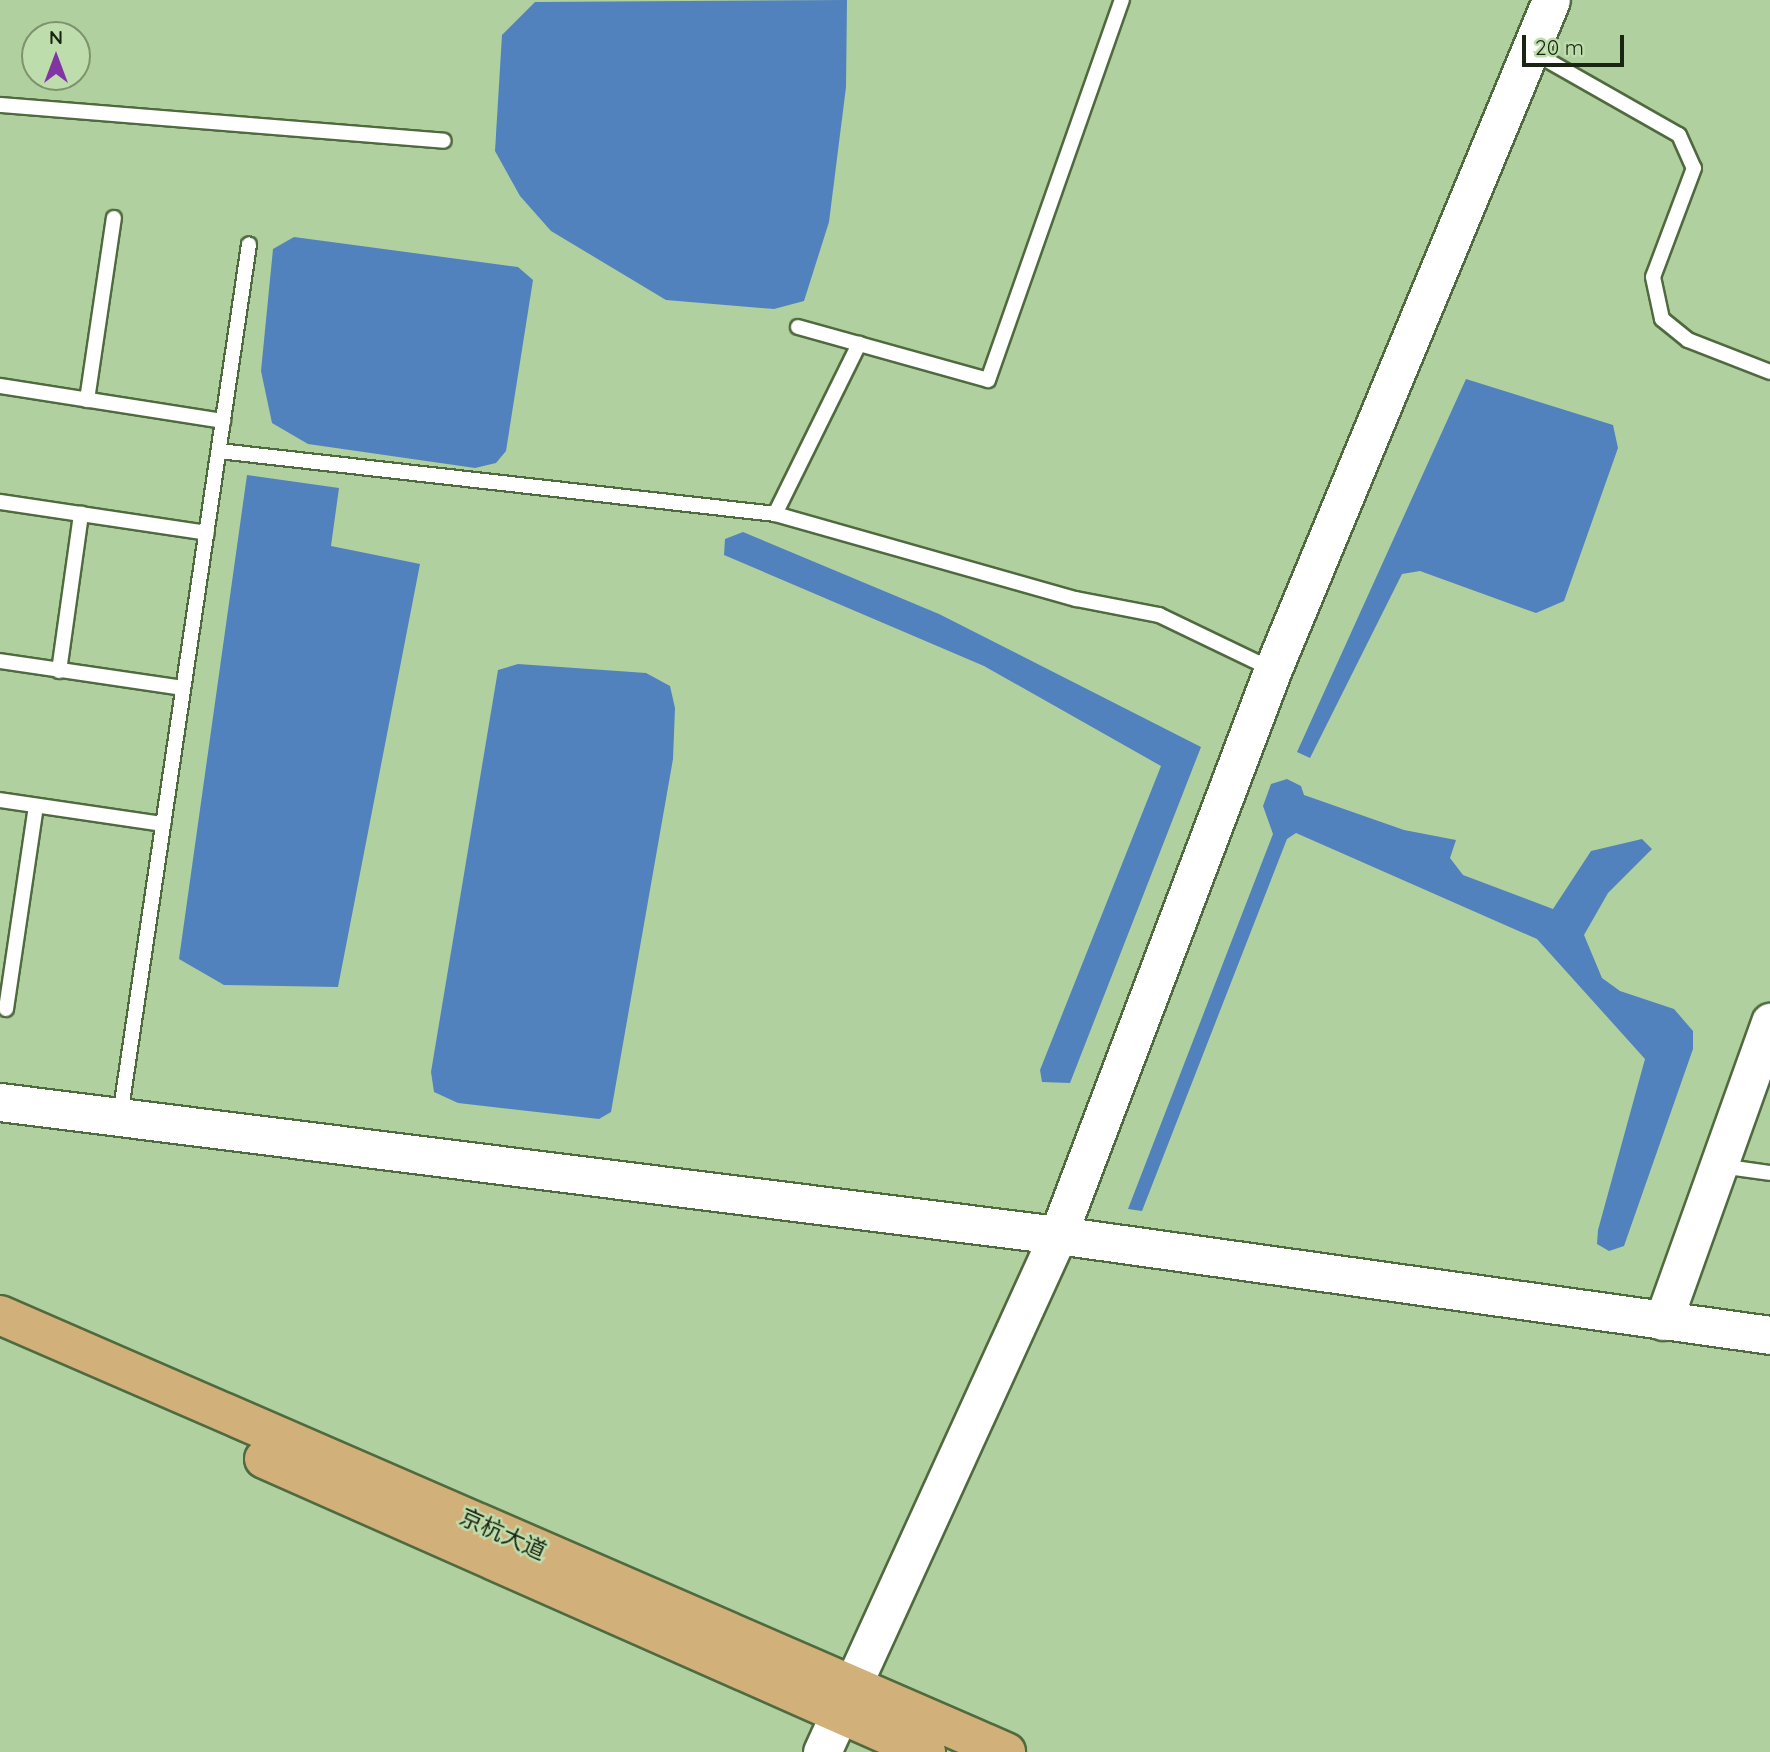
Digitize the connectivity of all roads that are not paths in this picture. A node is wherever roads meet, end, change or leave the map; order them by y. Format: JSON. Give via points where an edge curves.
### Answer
{"nodes":[{"id":1,"x":1122,"y":0,"type":"edge"},
{"id":2,"x":1551,"y":0,"type":"edge"},
{"id":3,"x":1530,"y":50,"type":"junction"},
{"id":4,"x":0,"y":105,"type":"edge"},
{"id":5,"x":444,"y":141,"type":"dead end"},
{"id":6,"x":114,"y":218,"type":"dead end"},
{"id":7,"x":249,"y":245,"type":"dead end"},
{"id":8,"x":799,"y":327,"type":"dead end"},
{"id":9,"x":859,"y":344,"type":"junction"},
{"id":10,"x":1770,"y":372,"type":"edge"},
{"id":11,"x":0,"y":386,"type":"edge"},
{"id":12,"x":87,"y":400,"type":"junction"},
{"id":13,"x":223,"y":421,"type":"junction"},
{"id":14,"x":219,"y":451,"type":"junction"},
{"id":15,"x":0,"y":502,"type":"edge"},
{"id":16,"x":81,"y":514,"type":"junction"},
{"id":17,"x":775,"y":514,"type":"junction"},
{"id":18,"x":206,"y":533,"type":"junction"},
{"id":19,"x":0,"y":661,"type":"edge"},
{"id":20,"x":1273,"y":669,"type":"junction"},
{"id":21,"x":59,"y":671,"type":"junction"},
{"id":22,"x":183,"y":688,"type":"junction"},
{"id":23,"x":0,"y":800,"type":"edge"},
{"id":24,"x":36,"y":806,"type":"junction"},
{"id":25,"x":163,"y":824,"type":"junction"},
{"id":26,"x":6,"y":1009,"type":"dead end"},
{"id":27,"x":1770,"y":1022,"type":"edge"},
{"id":28,"x":0,"y":1102,"type":"edge"},
{"id":29,"x":120,"y":1120,"type":"junction"},
{"id":30,"x":1719,"y":1166,"type":"junction"},
{"id":31,"x":1770,"y":1172,"type":"edge"},
{"id":32,"x":1058,"y":1235,"type":"junction"},
{"id":33,"x":0,"y":1315,"type":"edge"},
{"id":34,"x":1663,"y":1321,"type":"junction"},
{"id":35,"x":1770,"y":1335,"type":"edge"},
{"id":36,"x":0,"y":1342,"type":"edge"},
{"id":37,"x":846,"y":1701,"type":"junction"},
{"id":38,"x":822,"y":1752,"type":"edge"},
{"id":39,"x":926,"y":1752,"type":"edge"},
{"id":40,"x":1006,"y":1752,"type":"edge"}],
"edges":[{"from":1,"to":9,"type":"lane","via":[[988,380]]},
{"from":2,"to":3,"type":"street"},
{"from":3,"to":10,"type":"lane","via":[[1679,135],[1694,168],[1653,277],[1662,319],[1688,340]]},
{"from":3,"to":20,"type":"street"},
{"from":4,"to":5,"type":"lane"},
{"from":6,"to":12,"type":"lane"},
{"from":7,"to":13,"type":"lane"},
{"from":8,"to":9,"type":"lane"},
{"from":9,"to":17,"type":"lane"},
{"from":11,"to":12,"type":"lane"},
{"from":12,"to":13,"type":"lane"},
{"from":13,"to":14,"type":"lane"},
{"from":14,"to":17,"type":"lane"},
{"from":14,"to":18,"type":"lane"},
{"from":15,"to":16,"type":"lane"},
{"from":16,"to":18,"type":"lane"},
{"from":16,"to":21,"type":"lane"},
{"from":17,"to":20,"type":"lane","via":[[1076,600],[1159,615]]},
{"from":18,"to":22,"type":"lane"},
{"from":19,"to":21,"type":"lane"},
{"from":20,"to":32,"type":"street"},
{"from":21,"to":22,"type":"lane"},
{"from":22,"to":25,"type":"lane"},
{"from":23,"to":24,"type":"lane"},
{"from":24,"to":25,"type":"lane"},
{"from":24,"to":26,"type":"lane"},
{"from":25,"to":29,"type":"lane"},
{"from":27,"to":30,"type":"street"},
{"from":28,"to":29,"type":"street"},
{"from":29,"to":32,"type":"street"},
{"from":30,"to":31,"type":"lane"},
{"from":30,"to":34,"type":"street"},
{"from":32,"to":34,"type":"street"},
{"from":32,"to":37,"type":"street"},
{"from":33,"to":37,"type":"main road","name":"京杭大道"},
{"from":34,"to":35,"type":"street"},
{"from":36,"to":37,"type":"main road","name":"京杭大道"},
{"from":37,"to":38,"type":"street"},
{"from":37,"to":39,"type":"main road","name":"京杭大道"},
{"from":37,"to":40,"type":"main road","name":"京杭大道"}]}
